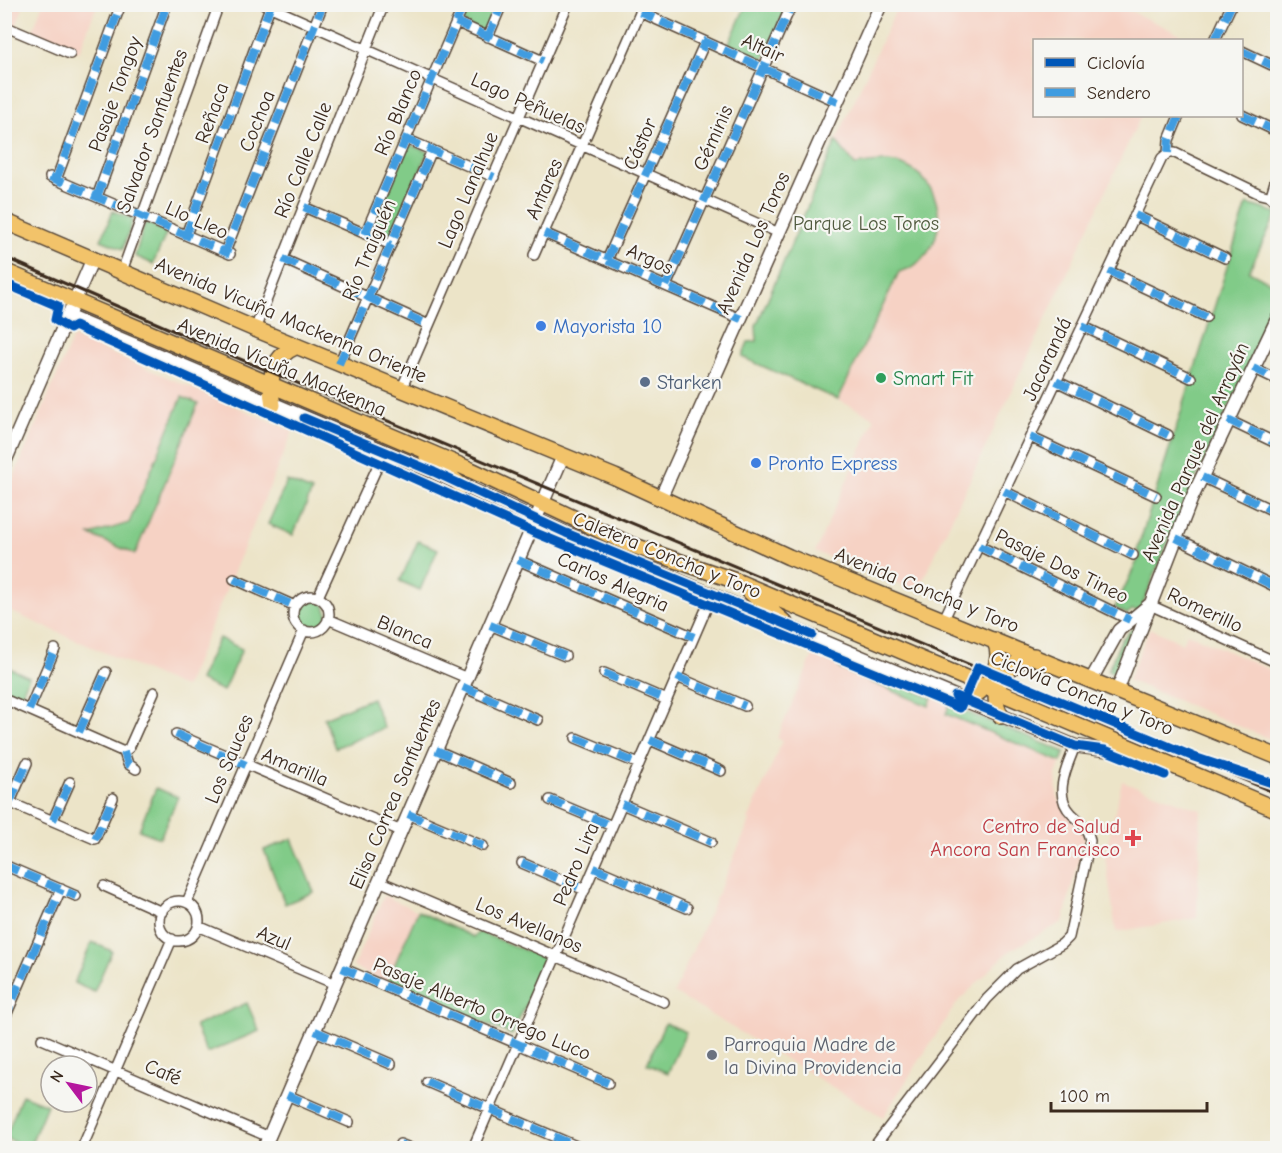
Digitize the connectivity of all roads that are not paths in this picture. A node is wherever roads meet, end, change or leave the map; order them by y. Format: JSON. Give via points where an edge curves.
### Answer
{"nodes":[{"id":1,"x":121,"y":4,"type":"edge"},
{"id":2,"x":166,"y":4,"type":"edge"},
{"id":3,"x":219,"y":4,"type":"edge"},
{"id":4,"x":323,"y":4,"type":"edge"},
{"id":5,"x":384,"y":4,"type":"edge"},
{"id":6,"x":464,"y":4,"type":"edge"},
{"id":7,"x":502,"y":4,"type":"edge"},
{"id":8,"x":568,"y":4,"type":"edge"},
{"id":9,"x":792,"y":4,"type":"edge"},
{"id":10,"x":881,"y":4,"type":"edge"},
{"id":11,"x":1232,"y":4,"type":"edge"},
{"id":12,"x":269,"y":5,"type":"edge"},
{"id":13,"x":642,"y":8,"type":"edge"},
{"id":14,"x":456,"y":22,"type":"junction"},
{"id":15,"x":4,"y":26,"type":"edge"},
{"id":16,"x":314,"y":27,"type":"junction"},
{"id":17,"x":488,"y":37,"type":"junction"},
{"id":18,"x":1217,"y":39,"type":"edge"},
{"id":19,"x":705,"y":42,"type":"junction"},
{"id":20,"x":365,"y":51,"type":"junction"},
{"id":21,"x":1243,"y":51,"type":"edge"},
{"id":22,"x":70,"y":54,"type":"dead end"},
{"id":23,"x":543,"y":61,"type":"junction"},
{"id":24,"x":764,"y":68,"type":"junction"},
{"id":25,"x":1278,"y":68,"type":"edge"},
{"id":26,"x":431,"y":80,"type":"junction"},
{"id":27,"x":837,"y":102,"type":"junction"},
{"id":28,"x":1243,"y":115,"type":"edge"},
{"id":29,"x":1179,"y":117,"type":"edge"},
{"id":30,"x":519,"y":119,"type":"junction"},
{"id":31,"x":1278,"y":132,"type":"edge"},
{"id":32,"x":406,"y":139,"type":"junction"},
{"id":33,"x":582,"y":147,"type":"junction"},
{"id":34,"x":432,"y":150,"type":"junction"},
{"id":35,"x":1168,"y":153,"type":"junction"},
{"id":36,"x":646,"y":174,"type":"junction"},
{"id":37,"x":494,"y":177,"type":"junction"},
{"id":38,"x":1276,"y":191,"type":"edge"},
{"id":39,"x":97,"y":197,"type":"junction"},
{"id":40,"x":705,"y":200,"type":"junction"},
{"id":41,"x":304,"y":207,"type":"junction"},
{"id":42,"x":1135,"y":215,"type":"junction"},
{"id":43,"x":142,"y":216,"type":"junction"},
{"id":44,"x":4,"y":221,"type":"edge"},
{"id":45,"x":544,"y":233,"type":"junction"},
{"id":46,"x":779,"y":233,"type":"junction"},
{"id":47,"x":365,"y":234,"type":"junction"},
{"id":48,"x":186,"y":235,"type":"junction"},
{"id":49,"x":391,"y":245,"type":"junction"},
{"id":50,"x":227,"y":253,"type":"joint"},
{"id":51,"x":534,"y":255,"type":"dead end"},
{"id":52,"x":93,"y":258,"type":"junction"},
{"id":53,"x":1225,"y":258,"type":"dead end"},
{"id":54,"x":283,"y":259,"type":"junction"},
{"id":55,"x":607,"y":260,"type":"junction"},
{"id":56,"x":4,"y":271,"type":"edge"},
{"id":57,"x":122,"y":271,"type":"junction"},
{"id":58,"x":1108,"y":271,"type":"junction"},
{"id":59,"x":666,"y":286,"type":"junction"},
{"id":60,"x":368,"y":297,"type":"junction"},
{"id":61,"x":74,"y":301,"type":"junction"},
{"id":62,"x":67,"y":316,"type":"junction"},
{"id":63,"x":1206,"y":317,"type":"dead end"},
{"id":64,"x":1278,"y":317,"type":"edge"},
{"id":65,"x":741,"y":318,"type":"junction"},
{"id":66,"x":429,"y":325,"type":"junction"},
{"id":67,"x":1083,"y":326,"type":"junction"},
{"id":68,"x":255,"y":329,"type":"junction"},
{"id":69,"x":297,"y":346,"type":"junction"},
{"id":70,"x":339,"y":364,"type":"junction"},
{"id":71,"x":1253,"y":368,"type":"junction"},
{"id":72,"x":1191,"y":378,"type":"dead end"},
{"id":73,"x":1276,"y":380,"type":"edge"},
{"id":74,"x":1056,"y":381,"type":"junction"},
{"id":75,"x":270,"y":384,"type":"junction"},
{"id":76,"x":401,"y":390,"type":"junction"},
{"id":77,"x":273,"y":405,"type":"junction"},
{"id":78,"x":1228,"y":420,"type":"junction"},
{"id":79,"x":1167,"y":435,"type":"dead end"},
{"id":80,"x":1030,"y":437,"type":"junction"},
{"id":81,"x":1278,"y":444,"type":"edge"},
{"id":82,"x":413,"y":445,"type":"junction"},
{"id":83,"x":384,"y":452,"type":"junction"},
{"id":84,"x":563,"y":456,"type":"junction"},
{"id":85,"x":4,"y":464,"type":"edge"},
{"id":86,"x":1202,"y":477,"type":"junction"},
{"id":87,"x":462,"y":486,"type":"junction"},
{"id":88,"x":1004,"y":491,"type":"junction"},
{"id":89,"x":1156,"y":496,"type":"dead end"},
{"id":90,"x":661,"y":497,"type":"junction"},
{"id":91,"x":542,"y":505,"type":"junction"},
{"id":92,"x":1278,"y":513,"type":"edge"},
{"id":93,"x":535,"y":520,"type":"junction"},
{"id":94,"x":1176,"y":538,"type":"junction"},
{"id":95,"x":979,"y":546,"type":"junction"},
{"id":96,"x":1133,"y":555,"type":"dead end"},
{"id":97,"x":518,"y":560,"type":"junction"},
{"id":98,"x":234,"y":579,"type":"dead end"},
{"id":99,"x":736,"y":581,"type":"junction"},
{"id":100,"x":1278,"y":588,"type":"edge"},
{"id":101,"x":713,"y":593,"type":"junction"},
{"id":102,"x":318,"y":597,"type":"junction"},
{"id":103,"x":1150,"y":604,"type":"junction"},
{"id":104,"x":295,"y":606,"type":"junction"},
{"id":105,"x":328,"y":619,"type":"junction"},
{"id":106,"x":944,"y":619,"type":"junction"},
{"id":107,"x":1130,"y":620,"type":"junction"},
{"id":108,"x":785,"y":623,"type":"junction"},
{"id":109,"x":490,"y":625,"type":"junction"},
{"id":110,"x":304,"y":630,"type":"junction"},
{"id":111,"x":694,"y":637,"type":"junction"},
{"id":112,"x":994,"y":640,"type":"junction"},
{"id":113,"x":55,"y":649,"type":"dead end"},
{"id":114,"x":565,"y":656,"type":"dead end"},
{"id":115,"x":1034,"y":656,"type":"junction"},
{"id":116,"x":1278,"y":663,"type":"edge"},
{"id":117,"x":106,"y":672,"type":"dead end"},
{"id":118,"x":604,"y":673,"type":"dead end"},
{"id":119,"x":677,"y":677,"type":"junction"},
{"id":120,"x":1091,"y":680,"type":"junction"},
{"id":121,"x":465,"y":683,"type":"junction"},
{"id":122,"x":991,"y":690,"type":"junction"},
{"id":123,"x":1117,"y":691,"type":"junction"},
{"id":124,"x":154,"y":692,"type":"dead end"},
{"id":125,"x":4,"y":699,"type":"edge"},
{"id":126,"x":667,"y":700,"type":"junction"},
{"id":127,"x":964,"y":700,"type":"junction"},
{"id":128,"x":745,"y":706,"type":"dead end"},
{"id":129,"x":29,"y":710,"type":"junction"},
{"id":130,"x":1001,"y":716,"type":"junction"},
{"id":131,"x":538,"y":720,"type":"dead end"},
{"id":132,"x":79,"y":732,"type":"junction"},
{"id":133,"x":176,"y":734,"type":"dead end"},
{"id":134,"x":576,"y":738,"type":"dead end"},
{"id":135,"x":650,"y":740,"type":"junction"},
{"id":136,"x":1075,"y":746,"type":"junction"},
{"id":137,"x":436,"y":750,"type":"junction"},
{"id":138,"x":1105,"y":750,"type":"joint"},
{"id":139,"x":124,"y":752,"type":"junction"},
{"id":140,"x":1136,"y":755,"type":"junction"},
{"id":141,"x":1278,"y":757,"type":"edge"},
{"id":142,"x":27,"y":763,"type":"dead end"},
{"id":143,"x":639,"y":764,"type":"junction"},
{"id":144,"x":246,"y":765,"type":"junction"},
{"id":145,"x":136,"y":769,"type":"dead end"},
{"id":146,"x":721,"y":771,"type":"dead end"},
{"id":147,"x":1165,"y":776,"type":"joint"},
{"id":148,"x":1201,"y":778,"type":"junction"},
{"id":149,"x":70,"y":782,"type":"dead end"},
{"id":150,"x":511,"y":783,"type":"dead end"},
{"id":151,"x":113,"y":798,"type":"dead end"},
{"id":152,"x":550,"y":800,"type":"dead end"},
{"id":153,"x":7,"y":801,"type":"edge"},
{"id":154,"x":622,"y":804,"type":"junction"},
{"id":155,"x":1278,"y":810,"type":"edge"},
{"id":156,"x":408,"y":814,"type":"junction"},
{"id":157,"x":53,"y":820,"type":"junction"},
{"id":158,"x":612,"y":826,"type":"junction"},
{"id":159,"x":401,"y":831,"type":"junction"},
{"id":160,"x":711,"y":842,"type":"dead end"},
{"id":161,"x":483,"y":846,"type":"dead end"},
{"id":162,"x":522,"y":863,"type":"dead end"},
{"id":163,"x":4,"y":865,"type":"edge"},
{"id":164,"x":594,"y":868,"type":"junction"},
{"id":165,"x":379,"y":881,"type":"junction"},
{"id":166,"x":104,"y":886,"type":"dead end"},
{"id":167,"x":61,"y":889,"type":"junction"},
{"id":168,"x":585,"y":890,"type":"junction"},
{"id":169,"x":76,"y":896,"type":"dead end"},
{"id":170,"x":187,"y":902,"type":"junction"},
{"id":171,"x":687,"y":908,"type":"dead end"},
{"id":172,"x":162,"y":912,"type":"junction"},
{"id":173,"x":198,"y":926,"type":"junction"},
{"id":174,"x":172,"y":939,"type":"junction"},
{"id":175,"x":556,"y":956,"type":"junction"},
{"id":176,"x":342,"y":968,"type":"junction"},
{"id":177,"x":335,"y":984,"type":"junction"},
{"id":178,"x":664,"y":1002,"type":"dead end"},
{"id":179,"x":5,"y":1016,"type":"edge"},
{"id":180,"x":315,"y":1031,"type":"junction"},
{"id":181,"x":42,"y":1039,"type":"dead end"},
{"id":182,"x":518,"y":1044,"type":"junction"},
{"id":183,"x":390,"y":1064,"type":"dead end"},
{"id":184,"x":115,"y":1070,"type":"junction"},
{"id":185,"x":427,"y":1082,"type":"dead end"},
{"id":186,"x":608,"y":1083,"type":"dead end"},
{"id":187,"x":287,"y":1095,"type":"junction"},
{"id":188,"x":490,"y":1109,"type":"junction"},
{"id":189,"x":350,"y":1122,"type":"dead end"},
{"id":190,"x":266,"y":1143,"type":"edge"},
{"id":191,"x":400,"y":1144,"type":"dead end"},
{"id":192,"x":576,"y":1146,"type":"dead end"},
{"id":193,"x":82,"y":1149,"type":"edge"},
{"id":194,"x":410,"y":1149,"type":"edge"},
{"id":195,"x":473,"y":1149,"type":"edge"},
{"id":196,"x":873,"y":1149,"type":"edge"}],
"edges":[{"from":1,"to":39,"type":"street","name":"Llo Lleo","via":[[53,178]]},
{"from":2,"to":39,"type":"street","name":"Pasaje Tongoy"},
{"from":3,"to":43,"type":"street","name":"Salvador Sanfuentes"},
{"from":4,"to":16,"type":"street","name":"Cochoa"},
{"from":5,"to":20,"type":"street","name":"Río Calle Calle"},
{"from":6,"to":14,"type":"street","name":"Río Blanco"},
{"from":7,"to":17,"type":"street"},
{"from":8,"to":23,"type":"street","name":"Lago Lanalhue"},
{"from":9,"to":24,"type":"street","name":"Géminis"},
{"from":10,"to":27,"type":"street","name":"Avenida Los Toros"},
{"from":11,"to":18,"type":"street"},
{"from":12,"to":16,"type":"street","name":"Lago Peñuelas"},
{"from":12,"to":48,"type":"street","name":"Reñaca"},
{"from":13,"to":19,"type":"street","name":"Altair"},
{"from":13,"to":33,"type":"street","name":"Antares"},
{"from":14,"to":17,"type":"street"},
{"from":14,"to":26,"type":"street","name":"Río Blanco"},
{"from":15,"to":22,"type":"street"},
{"from":16,"to":20,"type":"street","name":"Lago Peñuelas"},
{"from":16,"to":50,"type":"street","name":"Cochoa"},
{"from":17,"to":23,"type":"street"},
{"from":19,"to":24,"type":"street","name":"Altair"},
{"from":19,"to":36,"type":"street","name":"Cástor"},
{"from":20,"to":26,"type":"street","name":"Lago Peñuelas"},
{"from":20,"to":41,"type":"street","name":"Río Calle Calle"},
{"from":21,"to":25,"type":"street"},
{"from":23,"to":30,"type":"street","name":"Lago Lanalhue"},
{"from":24,"to":27,"type":"street","name":"Altair"},
{"from":24,"to":40,"type":"street","name":"Géminis"},
{"from":26,"to":30,"type":"street","name":"Lago Peñuelas"},
{"from":26,"to":32,"type":"street","name":"Río Blanco"},
{"from":27,"to":46,"type":"street","name":"Avenida Los Toros"},
{"from":28,"to":31,"type":"street"},
{"from":29,"to":35,"type":"street","name":"Jacarandá"},
{"from":30,"to":33,"type":"street","name":"Lago Peñuelas"},
{"from":30,"to":37,"type":"street","name":"Lago Lanalhue"},
{"from":32,"to":34,"type":"street"},
{"from":32,"to":47,"type":"street","name":"Río Blanco"},
{"from":33,"to":36,"type":"street","name":"Lago Peñuelas"},
{"from":33,"to":45,"type":"street","name":"Antares"},
{"from":34,"to":37,"type":"street"},
{"from":34,"to":49,"type":"street","name":"Río Traiguén"},
{"from":35,"to":38,"type":"street","via":[[1260,194]]},
{"from":35,"to":42,"type":"street","name":"Jacarandá"},
{"from":36,"to":40,"type":"street","name":"Lago Peñuelas"},
{"from":36,"to":55,"type":"street","name":"Cástor"},
{"from":37,"to":66,"type":"street","name":"Lago Lanalhue"},
{"from":39,"to":43,"type":"street","name":"Llo Lleo"},
{"from":40,"to":46,"type":"street","name":"Lago Peñuelas"},
{"from":40,"to":59,"type":"street","name":"Géminis"},
{"from":41,"to":47,"type":"street"},
{"from":41,"to":54,"type":"street","name":"Río Calle Calle"},
{"from":42,"to":53,"type":"street"},
{"from":42,"to":58,"type":"street","name":"Jacarandá"},
{"from":43,"to":48,"type":"street","name":"Llo Lleo"},
{"from":43,"to":57,"type":"street","name":"Salvador Sanfuentes"},
{"from":44,"to":52,"type":"main road","name":"Avenida Vicuña Mackenna Oriente"},
{"from":45,"to":51,"type":"street","name":"Antares"},
{"from":45,"to":55,"type":"street","name":"Argos"},
{"from":46,"to":65,"type":"street","name":"Avenida Los Toros"},
{"from":47,"to":49,"type":"street"},
{"from":48,"to":50,"type":"street","name":"Llo Lleo"},
{"from":49,"to":60,"type":"street","name":"Río Traiguén"},
{"from":52,"to":57,"type":"main road","name":"Avenida Vicuña Mackenna Oriente"},
{"from":52,"to":61,"type":"street"},
{"from":54,"to":60,"type":"street"},
{"from":54,"to":68,"type":"street","name":"Río Calle Calle"},
{"from":55,"to":59,"type":"street","name":"Argos"},
{"from":56,"to":61,"type":"main road","name":"Avenida Vicuña Mackenna"},
{"from":57,"to":68,"type":"main road","name":"Avenida Vicuña Mackenna Oriente"},
{"from":58,"to":63,"type":"street"},
{"from":58,"to":67,"type":"street","name":"Jacarandá"},
{"from":59,"to":65,"type":"street","name":"Argos"},
{"from":60,"to":66,"type":"street"},
{"from":60,"to":70,"type":"street","name":"Río Traiguén"},
{"from":61,"to":62,"type":"street"},
{"from":61,"to":75,"type":"main road","name":"Avenida Vicuña Mackenna"},
{"from":62,"to":77,"type":"street","name":"Caletera Concha y Toro"},
{"from":62,"to":85,"type":"street"},
{"from":64,"to":71,"type":"street","name":"Avenida Parque del Arrayán"},
{"from":65,"to":90,"type":"street","name":"Avenida Los Toros"},
{"from":66,"to":76,"type":"street","name":"Lago Lanalhue"},
{"from":67,"to":72,"type":"street"},
{"from":67,"to":74,"type":"street","name":"Jacarandá"},
{"from":68,"to":69,"type":"main road","name":"Avenida Vicuña Mackenna Oriente"},
{"from":69,"to":70,"type":"main road","name":"Avenida Vicuña Mackenna Oriente"},
{"from":69,"to":75,"type":"main road","via":[[279,358]]},
{"from":70,"to":76,"type":"main road","name":"Avenida Vicuña Mackenna Oriente"},
{"from":71,"to":73,"type":"street"},
{"from":71,"to":78,"type":"street","name":"Avenida Parque del Arrayán"},
{"from":74,"to":79,"type":"street"},
{"from":74,"to":80,"type":"street","name":"Jacarandá"},
{"from":75,"to":77,"type":"main road"},
{"from":75,"to":82,"type":"main road","name":"Avenida Vicuña Mackenna"},
{"from":76,"to":84,"type":"main road","name":"Avenida Vicuña Mackenna Oriente"},
{"from":77,"to":83,"type":"street","name":"Caletera Concha y Toro"},
{"from":78,"to":81,"type":"street"},
{"from":78,"to":86,"type":"street","name":"Avenida Parque del Arrayán"},
{"from":80,"to":88,"type":"street","name":"Jacarandá"},
{"from":80,"to":89,"type":"street"},
{"from":82,"to":87,"type":"main road"},
{"from":82,"to":91,"type":"main road","name":"Avenida Vicuña Mackenna"},
{"from":83,"to":87,"type":"street","name":"Caletera Concha y Toro"},
{"from":83,"to":102,"type":"street"},
{"from":84,"to":90,"type":"main road","name":"Avenida Concha y Toro"},
{"from":84,"to":91,"type":"street","name":"Elisa Correa Sanfuentes"},
{"from":86,"to":92,"type":"street"},
{"from":86,"to":94,"type":"street","name":"Avenida Parque del Arrayán"},
{"from":87,"to":93,"type":"street","name":"Caletera Concha y Toro"},
{"from":88,"to":95,"type":"street","name":"Jacarandá"},
{"from":88,"to":96,"type":"street"},
{"from":90,"to":106,"type":"main road","name":"Avenida Concha y Toro","via":[[789,557]]},
{"from":91,"to":93,"type":"street","name":"Elisa Correa Sanfuentes"},
{"from":91,"to":99,"type":"main road","via":[[629,544]]},
{"from":93,"to":97,"type":"street","name":"Elisa Correa Sanfuentes"},
{"from":93,"to":101,"type":"street","name":"Caletera Concha y Toro"},
{"from":94,"to":100,"type":"street"},
{"from":94,"to":103,"type":"street","name":"Avenida Parque del Arrayán"},
{"from":95,"to":106,"type":"street","name":"Jacarandá"},
{"from":95,"to":107,"type":"street","name":"Pasaje Dos Tineo"},
{"from":97,"to":109,"type":"street","name":"Elisa Correa Sanfuentes"},
{"from":97,"to":111,"type":"street","name":"Carlos Alegria"},
{"from":98,"to":104,"type":"street"},
{"from":99,"to":108,"type":"main road"},
{"from":99,"to":122,"type":"main road"},
{"from":101,"to":108,"type":"street","name":"Caletera Concha y Toro"},
{"from":101,"to":111,"type":"street","name":"Pedro Lira"},
{"from":102,"to":104,"type":"street","via":[[307,596]]},
{"from":102,"to":105,"type":"street","via":[[327,606]]},
{"from":103,"to":107,"type":"street","name":"Avenida Parque del Arrayán"},
{"from":103,"to":116,"type":"street","name":"Romerillo"},
{"from":103,"to":123,"type":"street","name":"Avenida Parque del Arrayán"},
{"from":104,"to":110,"type":"street","via":[[293,617]]},
{"from":105,"to":110,"type":"street","via":[[316,631]]},
{"from":105,"to":121,"type":"street","name":"Blanca"},
{"from":106,"to":112,"type":"main road","name":"Avenida Concha y Toro"},
{"from":107,"to":120,"type":"street","name":"Avenida Parque del Arrayán","via":[[1115,635]]},
{"from":108,"to":127,"type":"street","name":"Caletera Concha y Toro"},
{"from":109,"to":114,"type":"street"},
{"from":109,"to":121,"type":"street","name":"Elisa Correa Sanfuentes"},
{"from":110,"to":144,"type":"street","name":"Los Sauces"},
{"from":111,"to":119,"type":"street","name":"Pedro Lira"},
{"from":112,"to":115,"type":"main road","name":"Avenida Concha y Toro"},
{"from":112,"to":122,"type":"main road","via":[[998,658]]},
{"from":113,"to":129,"type":"street"},
{"from":115,"to":120,"type":"main road","name":"Avenida Concha y Toro"},
{"from":115,"to":122,"type":"main road","via":[[1018,660]]},
{"from":117,"to":132,"type":"street"},
{"from":118,"to":126,"type":"street"},
{"from":119,"to":126,"type":"street","name":"Pedro Lira"},
{"from":119,"to":128,"type":"street"},
{"from":120,"to":123,"type":"main road","name":"Avenida Concha y Toro"},
{"from":121,"to":131,"type":"street","name":"Blanca"},
{"from":121,"to":137,"type":"street","name":"Elisa Correa Sanfuentes"},
{"from":122,"to":127,"type":"main road"},
{"from":122,"to":130,"type":"main road"},
{"from":122,"to":140,"type":"main road"},
{"from":123,"to":141,"type":"main road","name":"Avenida Concha y Toro"},
{"from":124,"to":139,"type":"street"},
{"from":125,"to":129,"type":"street"},
{"from":126,"to":135,"type":"street","name":"Pedro Lira"},
{"from":127,"to":130,"type":"street","name":"Caletera Concha y Toro"},
{"from":129,"to":132,"type":"street"},
{"from":130,"to":136,"type":"street","name":"Caletera Concha y Toro"},
{"from":132,"to":139,"type":"street"},
{"from":133,"to":144,"type":"street","name":"Amarilla"},
{"from":134,"to":143,"type":"street"},
{"from":135,"to":143,"type":"street","name":"Pedro Lira"},
{"from":135,"to":146,"type":"street"},
{"from":136,"to":138,"type":"street","name":"Caletera Concha y Toro"},
{"from":136,"to":196,"type":"street","via":[[1062,793],[1065,805],[1084,826],[1090,841],[1068,937],[1017,969],[987,999]]},
{"from":137,"to":150,"type":"street"},
{"from":137,"to":156,"type":"street","name":"Elisa Correa Sanfuentes"},
{"from":138,"to":140,"type":"main road"},
{"from":139,"to":145,"type":"street","via":[[128,764]]},
{"from":140,"to":147,"type":"street"},
{"from":140,"to":148,"type":"main road"},
{"from":142,"to":153,"type":"street"},
{"from":143,"to":154,"type":"street","name":"Pedro Lira"},
{"from":144,"to":159,"type":"street","name":"Amarilla"},
{"from":144,"to":170,"type":"street","name":"Los Sauces"},
{"from":147,"to":148,"type":"main road"},
{"from":148,"to":155,"type":"main road"},
{"from":149,"to":157,"type":"street"},
{"from":151,"to":157,"type":"street","via":[[95,839]]},
{"from":152,"to":158,"type":"street"},
{"from":153,"to":157,"type":"street"},
{"from":154,"to":158,"type":"street","name":"Pedro Lira"},
{"from":154,"to":160,"type":"street"},
{"from":156,"to":159,"type":"street","name":"Elisa Correa Sanfuentes"},
{"from":156,"to":161,"type":"street"},
{"from":158,"to":164,"type":"street","name":"Pedro Lira"},
{"from":159,"to":165,"type":"street","name":"Elisa Correa Sanfuentes"},
{"from":162,"to":168,"type":"street"},
{"from":163,"to":167,"type":"street"},
{"from":164,"to":168,"type":"street","name":"Pedro Lira"},
{"from":164,"to":171,"type":"street"},
{"from":165,"to":175,"type":"street","name":"Los Avellanos"},
{"from":165,"to":176,"type":"street","name":"Elisa Correa Sanfuentes"},
{"from":166,"to":172,"type":"street"},
{"from":167,"to":169,"type":"street"},
{"from":167,"to":179,"type":"street"},
{"from":168,"to":175,"type":"street","name":"Pedro Lira"},
{"from":170,"to":172,"type":"street","via":[[171,903]]},
{"from":170,"to":173,"type":"street","via":[[198,913]]},
{"from":172,"to":174,"type":"street","via":[[160,924]]},
{"from":173,"to":174,"type":"street","via":[[183,940]]},
{"from":173,"to":177,"type":"street","name":"Azul"},
{"from":174,"to":184,"type":"street"},
{"from":175,"to":178,"type":"street","name":"Los Avellanos"},
{"from":175,"to":182,"type":"street","name":"Pedro Lira"},
{"from":176,"to":177,"type":"street","name":"Elisa Correa Sanfuentes"},
{"from":176,"to":182,"type":"street","name":"Pasaje Alberto Orrego Luco"},
{"from":177,"to":180,"type":"street","name":"Elisa Correa Sanfuentes"},
{"from":180,"to":183,"type":"street"},
{"from":180,"to":187,"type":"street","name":"Elisa Correa Sanfuentes"},
{"from":181,"to":184,"type":"street","name":"Café"},
{"from":182,"to":186,"type":"street","name":"Pasaje Alberto Orrego Luco"},
{"from":182,"to":188,"type":"street","name":"Pedro Lira"},
{"from":184,"to":190,"type":"street","name":"Café"},
{"from":184,"to":193,"type":"street"},
{"from":185,"to":188,"type":"street"},
{"from":187,"to":189,"type":"street"},
{"from":187,"to":190,"type":"street","name":"Elisa Correa Sanfuentes"},
{"from":188,"to":192,"type":"street"},
{"from":188,"to":195,"type":"street","name":"Pedro Lira"},
{"from":191,"to":194,"type":"street"}]}
